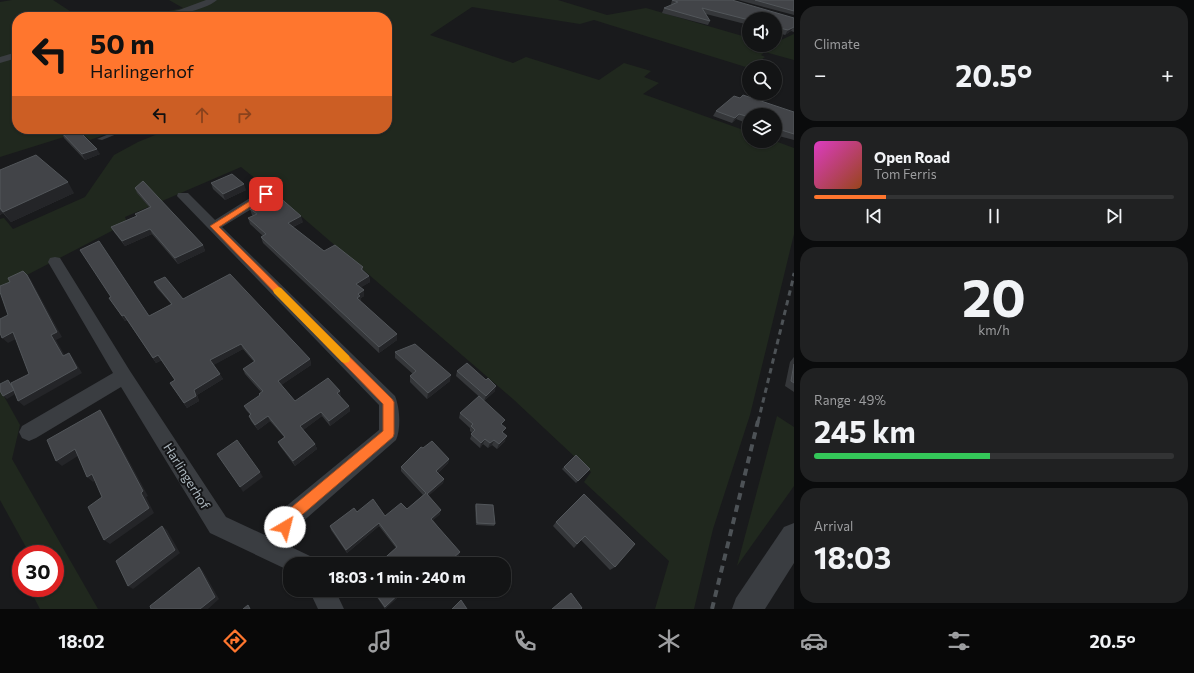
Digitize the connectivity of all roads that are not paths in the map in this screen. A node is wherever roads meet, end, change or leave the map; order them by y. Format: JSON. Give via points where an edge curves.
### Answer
{"nodes":[{"id":1,"x":213,"y":0,"type":"edge"},
{"id":2,"x":181,"y":12,"type":"edge"},
{"id":3,"x":12,"y":56,"type":"edge"},
{"id":4,"x":0,"y":60,"type":"edge"},
{"id":5,"x":113,"y":134,"type":"edge"},
{"id":6,"x":100,"y":139,"type":"dead end"},
{"id":7,"x":266,"y":194,"type":"dead end"},
{"id":8,"x":183,"y":196,"type":"dead end"},
{"id":9,"x":214,"y":226,"type":"junction"},
{"id":10,"x":55,"y":262,"type":"dead end"},
{"id":11,"x":124,"y":376,"type":"junction"},
{"id":12,"x":29,"y":432,"type":"dead end"},
{"id":13,"x":794,"y":537,"type":"edge"},
{"id":14,"x":272,"y":550,"type":"junction"},
{"id":15,"x":287,"y":557,"type":"edge"},
{"id":16,"x":325,"y":597,"type":"edge"},
{"id":17,"x":332,"y":609,"type":"edge"},
{"id":18,"x":747,"y":609,"type":"edge"}],
"edges":[{"from":1,"to":2,"type":"street"},
{"from":3,"to":4,"type":"street"},
{"from":5,"to":6,"type":"lane"},
{"from":7,"to":9,"type":"street"},
{"from":8,"to":9,"type":"street"},
{"from":9,"to":14,"type":"street","via":[[388,402],[389,434],[292,516]]},
{"from":10,"to":11,"type":"street","name":"Harlingerhof"},
{"from":11,"to":12,"type":"street"},
{"from":11,"to":14,"type":"street","name":"Harlingerhof","via":[[218,525]]},
{"from":13,"to":18,"type":"street"},
{"from":14,"to":15,"type":"street","name":"Harlingerhof"},
{"from":16,"to":17,"type":"street"}]}
